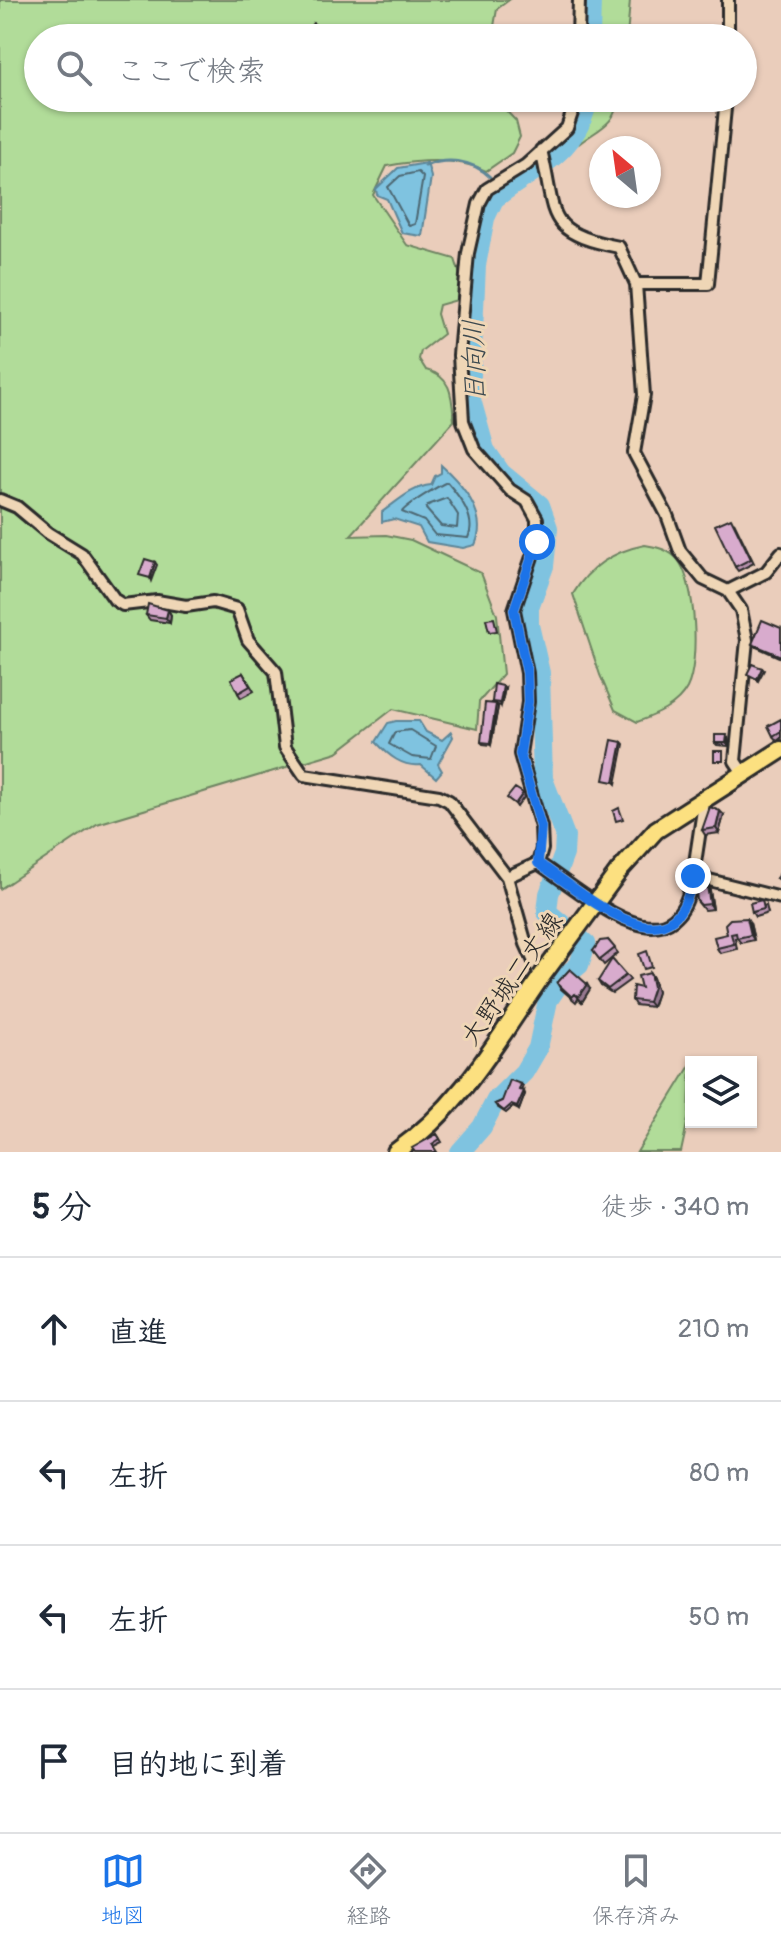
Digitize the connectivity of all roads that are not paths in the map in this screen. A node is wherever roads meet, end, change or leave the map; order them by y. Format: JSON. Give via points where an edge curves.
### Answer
{"nodes":[{"id":1,"x":579,"y":0,"type":"edge"},
{"id":2,"x":728,"y":0,"type":"edge"},
{"id":3,"x":578,"y":24,"type":"edge"},
{"id":4,"x":728,"y":24,"type":"edge"},
{"id":5,"x":572,"y":112,"type":"edge"},
{"id":6,"x":725,"y":112,"type":"edge"},
{"id":7,"x":541,"y":150,"type":"junction"},
{"id":8,"x":636,"y":284,"type":"junction"},
{"id":9,"x":0,"y":500,"type":"edge"},
{"id":10,"x":781,"y":553,"type":"edge"},
{"id":11,"x":728,"y":591,"type":"junction"},
{"id":12,"x":781,"y":750,"type":"edge"},
{"id":13,"x":743,"y":773,"type":"junction"},
{"id":14,"x":697,"y":801,"type":"junction"},
{"id":15,"x":542,"y":865,"type":"junction"},
{"id":16,"x":693,"y":876,"type":"junction"},
{"id":17,"x":507,"y":877,"type":"junction"},
{"id":18,"x":781,"y":898,"type":"edge"},
{"id":19,"x":541,"y":977,"type":"junction"},
{"id":20,"x":396,"y":1152,"type":"edge"}],
"edges":[{"from":1,"to":3,"type":"street"},
{"from":2,"to":4,"type":"street"},
{"from":5,"to":7,"type":"street","via":[[567,128]]},
{"from":6,"to":8,"type":"street","via":[[708,284]]},
{"from":7,"to":8,"type":"street","via":[[557,221],[576,236],[619,247]]},
{"from":7,"to":15,"type":"street","via":[[487,189],[479,204],[468,253],[459,355],[463,421],[474,449],[510,490],[527,501],[537,519],[537,542],[514,610],[527,673],[520,754],[541,827]]},
{"from":8,"to":11,"type":"street","via":[[644,395],[634,453],[680,551],[703,579]]},
{"from":9,"to":17,"type":"street","via":[[82,554],[123,605],[213,602],[237,609],[248,640],[276,672],[285,747],[304,775],[449,801]]},
{"from":10,"to":11,"type":"street","via":[[766,572]]},
{"from":11,"to":13,"type":"street","via":[[741,610],[747,640],[735,761]]},
{"from":12,"to":13,"type":"main road","name":"大野城二丈線"},
{"from":13,"to":14,"type":"main road","name":"大野城二丈線"},
{"from":14,"to":16,"type":"street","via":[[703,810]]},
{"from":14,"to":19,"type":"main road","name":"大野城二丈線","bridge":true,"via":[[656,830],[619,871]]},
{"from":15,"to":16,"type":"street","via":[[605,909],[654,928],[673,923],[688,904]]},
{"from":15,"to":17,"type":"street"},
{"from":16,"to":18,"type":"street"},
{"from":17,"to":19,"type":"street"},
{"from":19,"to":20,"type":"main road","name":"大野城二丈線","via":[[438,1121]]}]}
